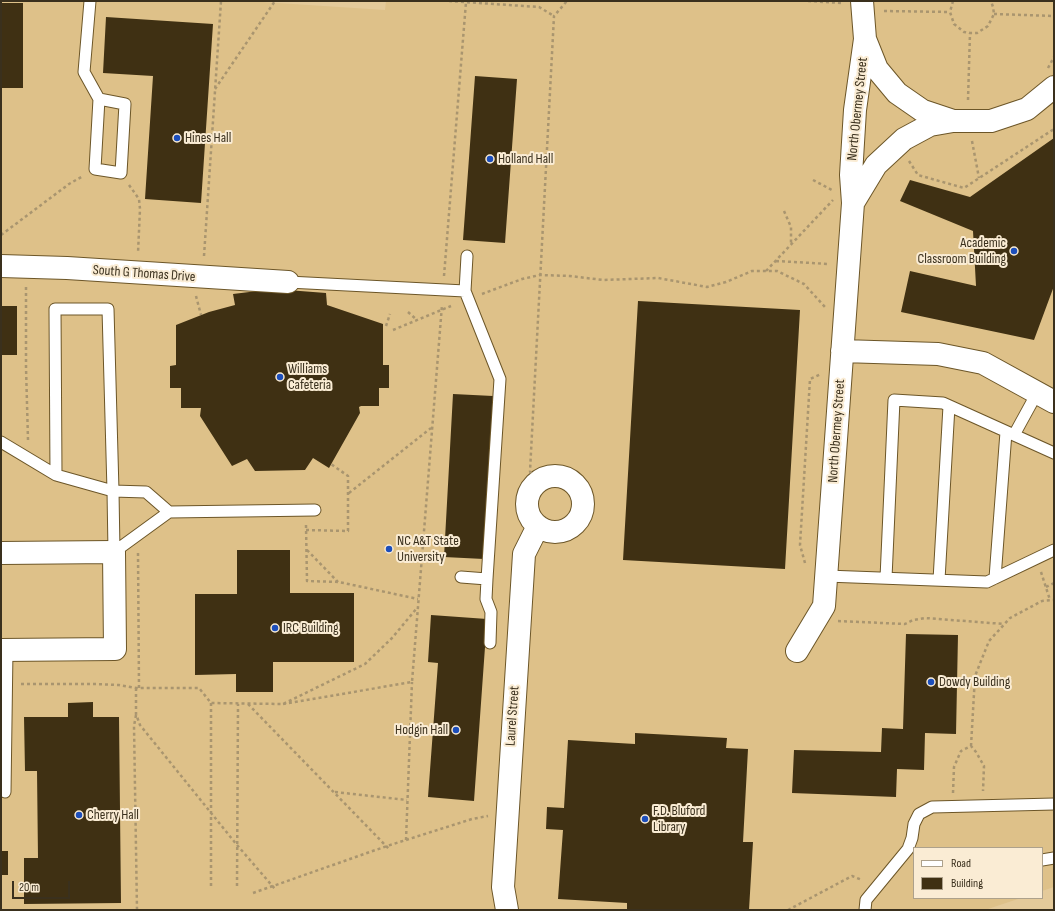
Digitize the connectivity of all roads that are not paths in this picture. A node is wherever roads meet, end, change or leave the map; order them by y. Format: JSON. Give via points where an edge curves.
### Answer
{"nodes":[{"id":1,"x":90,"y":1,"type":"edge"},
{"id":2,"x":863,"y":5,"type":"edge"},
{"id":3,"x":865,"y":40,"type":"junction"},
{"id":4,"x":1050,"y":79,"type":"edge"},
{"id":5,"x":99,"y":99,"type":"junction"},
{"id":6,"x":953,"y":121,"type":"junction"},
{"id":7,"x":844,"y":201,"type":"junction"},
{"id":8,"x":467,"y":256,"type":"dead end"},
{"id":9,"x":1,"y":266,"type":"edge"},
{"id":10,"x":288,"y":282,"type":"joint"},
{"id":11,"x":465,"y":291,"type":"junction"},
{"id":12,"x":842,"y":351,"type":"junction"},
{"id":13,"x":1046,"y":398,"type":"edge"},
{"id":14,"x":949,"y":406,"type":"junction"},
{"id":15,"x":1010,"y":434,"type":"junction"},
{"id":16,"x":1,"y":442,"type":"edge"},
{"id":17,"x":1054,"y":453,"type":"edge"},
{"id":18,"x":56,"y":475,"type":"junction"},
{"id":19,"x":113,"y":490,"type":"junction"},
{"id":20,"x":310,"y":510,"type":"road end"},
{"id":21,"x":168,"y":512,"type":"junction"},
{"id":22,"x":538,"y":526,"type":"junction"},
{"id":23,"x":1054,"y":547,"type":"edge"},
{"id":24,"x":114,"y":552,"type":"junction"},
{"id":25,"x":1,"y":553,"type":"edge"},
{"id":26,"x":826,"y":576,"type":"junction"},
{"id":27,"x":461,"y":577,"type":"dead end"},
{"id":28,"x":886,"y":578,"type":"junction"},
{"id":29,"x":995,"y":578,"type":"junction"},
{"id":30,"x":487,"y":579,"type":"junction"},
{"id":31,"x":939,"y":580,"type":"junction"},
{"id":32,"x":490,"y":643,"type":"dead end"},
{"id":33,"x":4,"y":650,"type":"edge"},
{"id":34,"x":797,"y":650,"type":"dead end"},
{"id":35,"x":5,"y":792,"type":"dead end"},
{"id":36,"x":1054,"y":804,"type":"edge"},
{"id":37,"x":913,"y":846,"type":"edge"},
{"id":38,"x":1054,"y":858,"type":"edge"},
{"id":39,"x":1043,"y":860,"type":"edge"},
{"id":40,"x":507,"y":910,"type":"edge"},
{"id":41,"x":865,"y":910,"type":"edge"}],
"edges":[{"from":1,"to":5,"type":"lane","via":[[84,72]]},
{"from":2,"to":3,"type":"street"},
{"from":3,"to":6,"type":"street","via":[[877,69],[897,93],[923,111]]},
{"from":3,"to":7,"type":"street","name":"North Obermey Street","via":[[855,110],[851,175]]},
{"from":4,"to":6,"type":"street","via":[[1027,109],[992,121]]},
{"from":5,"to":5,"type":"lane","via":[[125,104],[121,173],[95,169]]},
{"from":6,"to":7,"type":"street","name":"North Obermey Street","via":[[930,125],[904,139],[876,165]]},
{"from":7,"to":12,"type":"street","name":"North Obermey Street","via":[[849,265]]},
{"from":8,"to":11,"type":"lane"},
{"from":9,"to":10,"type":"street","name":"South G Thomas Drive"},
{"from":10,"to":11,"type":"lane"},
{"from":11,"to":30,"type":"lane","via":[[500,379]]},
{"from":12,"to":13,"type":"street","via":[[938,354],[983,363]]},
{"from":12,"to":26,"type":"street","name":"North Obermey Street"},
{"from":13,"to":15,"type":"lane"},
{"from":14,"to":15,"type":"lane"},
{"from":14,"to":28,"type":"lane","via":[[943,403],[894,400]]},
{"from":14,"to":31,"type":"lane"},
{"from":15,"to":17,"type":"lane"},
{"from":15,"to":29,"type":"lane"},
{"from":16,"to":18,"type":"lane"},
{"from":18,"to":19,"type":"lane"},
{"from":18,"to":19,"type":"lane","via":[[55,308],[108,308]]},
{"from":19,"to":21,"type":"lane","via":[[146,492]]},
{"from":19,"to":24,"type":"lane"},
{"from":20,"to":21,"type":"lane"},
{"from":21,"to":24,"type":"lane"},
{"from":22,"to":22,"type":"street","via":[[528,512],[529,493],[534,485],[550,476],[564,477],[576,484],[584,501],[580,519],[573,526],[556,532],[546,531]]},
{"from":22,"to":40,"type":"street","name":"Laurel Street","via":[[524,554],[503,887]]},
{"from":23,"to":29,"type":"lane"},
{"from":24,"to":25,"type":"street"},
{"from":24,"to":33,"type":"street","via":[[115,649]]},
{"from":26,"to":28,"type":"lane"},
{"from":26,"to":34,"type":"street","name":"North Obermey Street","via":[[824,606]]},
{"from":27,"to":30,"type":"lane"},
{"from":28,"to":31,"type":"lane"},
{"from":29,"to":31,"type":"lane","via":[[987,582]]},
{"from":30,"to":32,"type":"lane","via":[[486,599],[492,612]]},
{"from":33,"to":35,"type":"lane","via":[[7,683]]},
{"from":36,"to":37,"type":"lane","via":[[932,807],[919,814],[914,824]]},
{"from":37,"to":41,"type":"lane","via":[[866,900]]},
{"from":38,"to":39,"type":"lane"}]}
